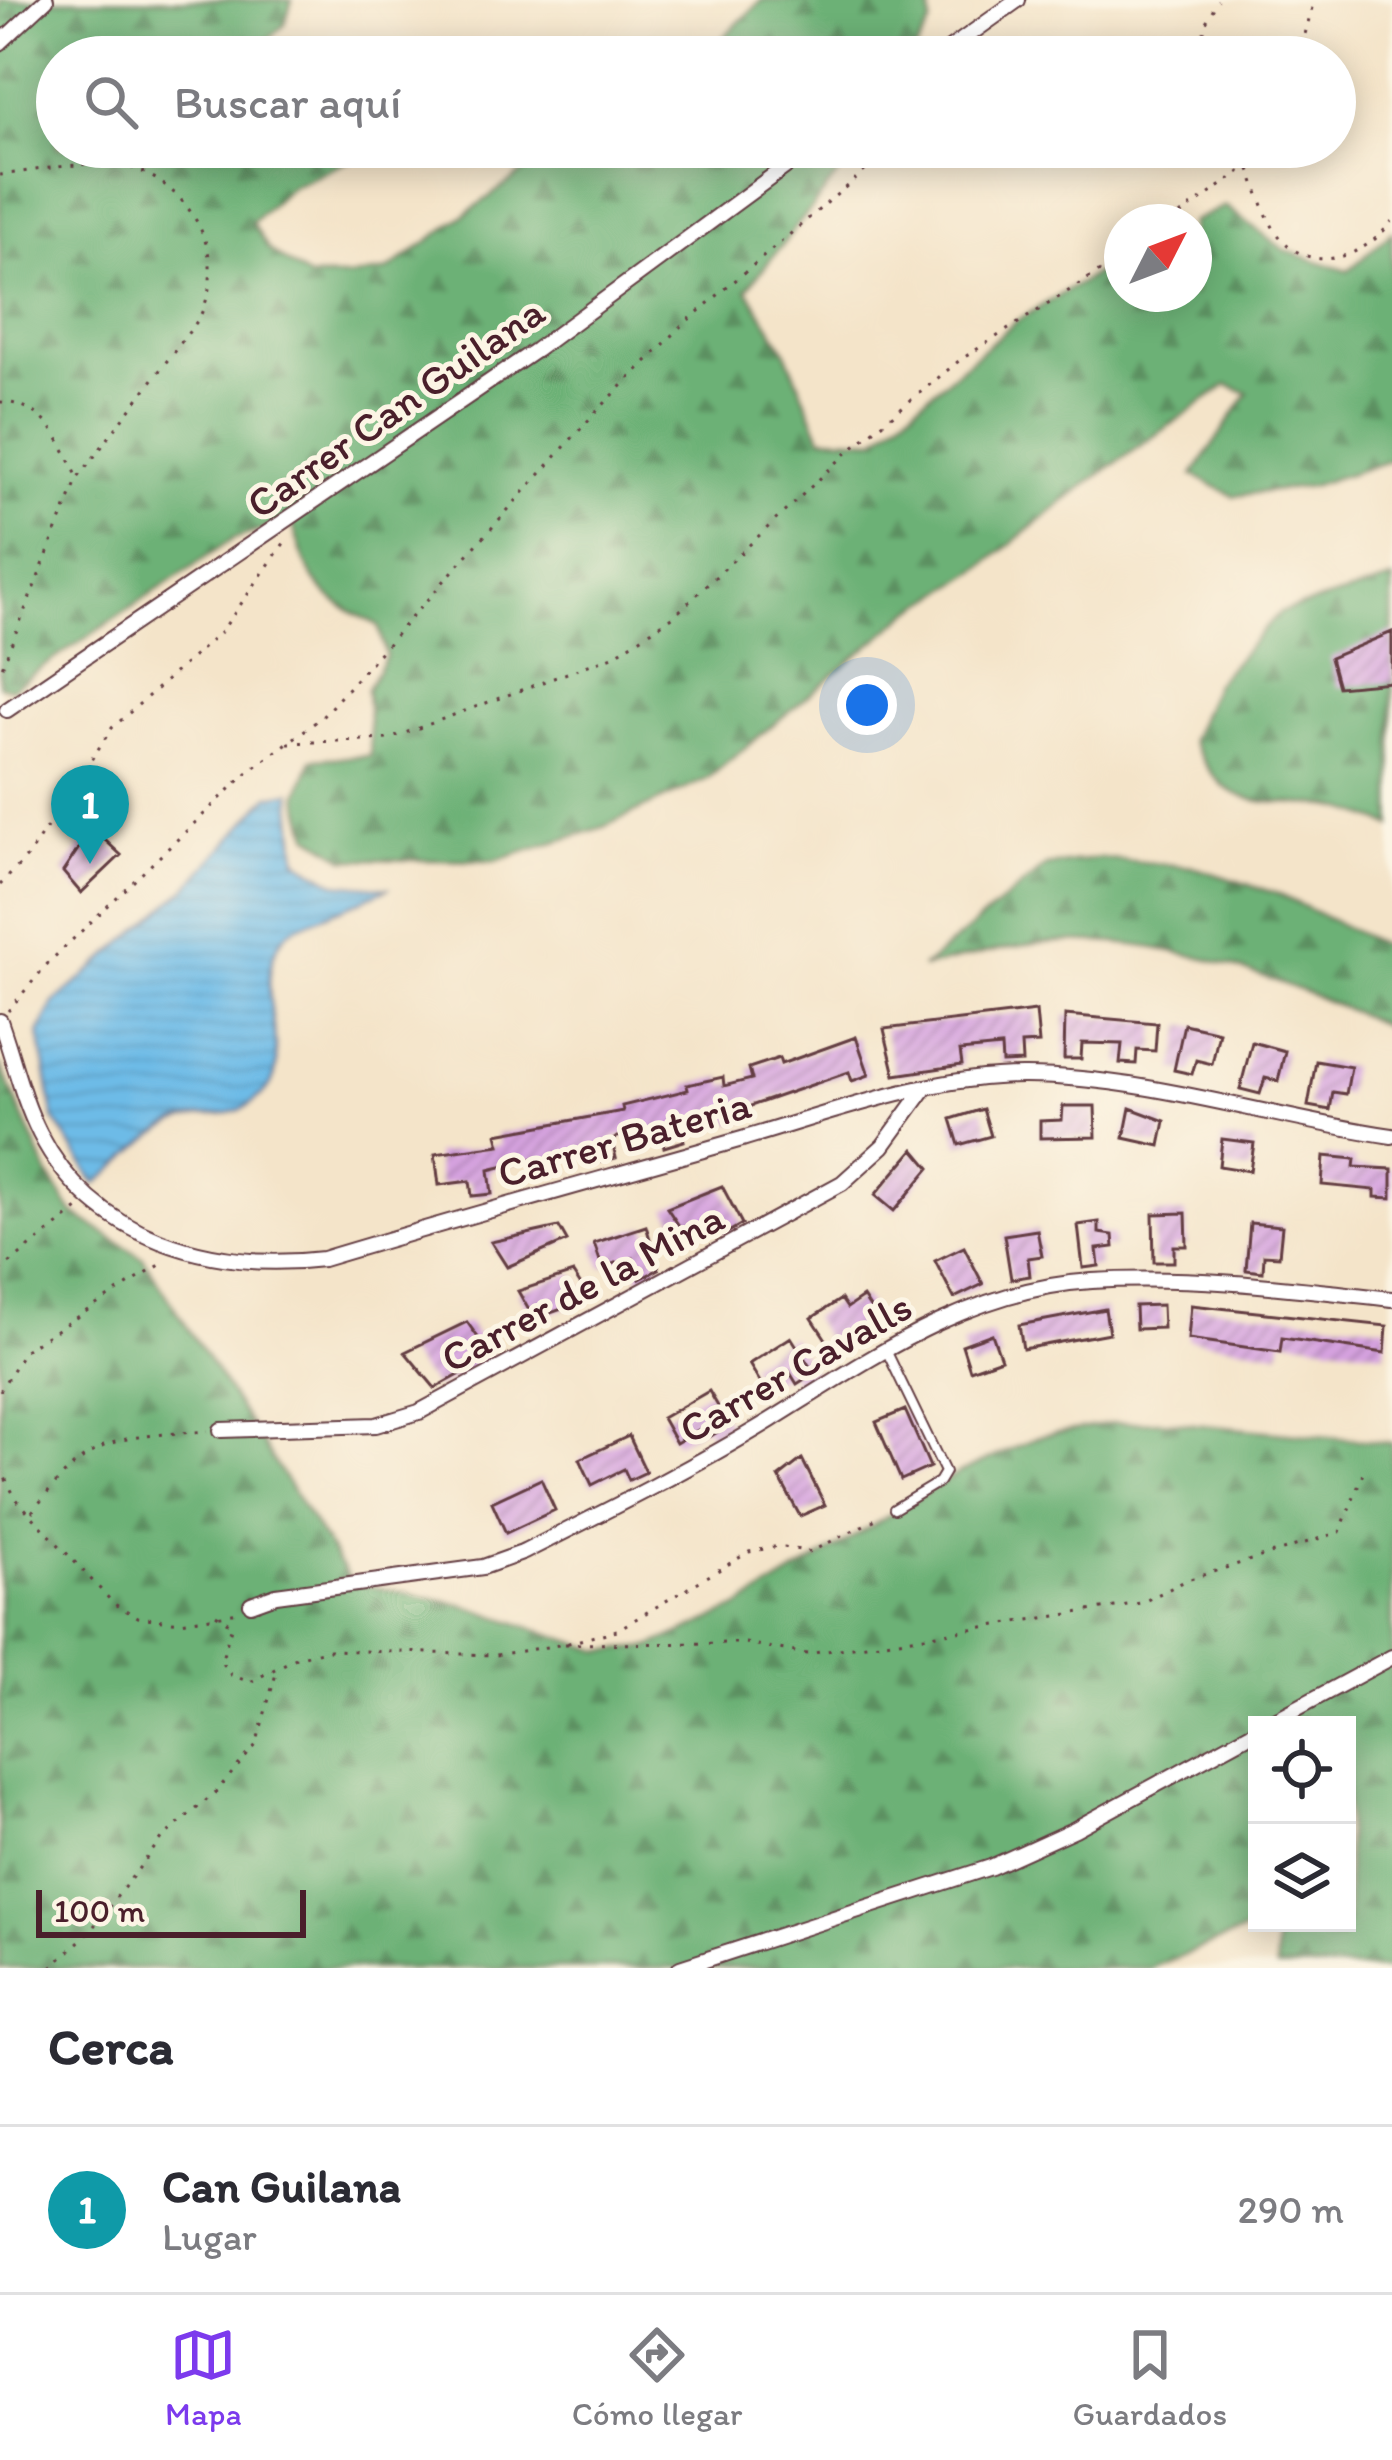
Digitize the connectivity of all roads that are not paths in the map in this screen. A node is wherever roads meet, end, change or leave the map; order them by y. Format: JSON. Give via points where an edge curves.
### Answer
{"nodes":[{"id":1,"x":46,"y":0,"type":"edge"},
{"id":2,"x":1018,"y":0,"type":"edge"},
{"id":3,"x":967,"y":36,"type":"edge"},
{"id":4,"x":0,"y":43,"type":"edge"},
{"id":5,"x":783,"y":168,"type":"edge"},
{"id":6,"x":7,"y":710,"type":"dead end"},
{"id":7,"x":0,"y":1021,"type":"edge"},
{"id":8,"x":923,"y":1091,"type":"junction"},
{"id":9,"x":1392,"y":1136,"type":"edge"},
{"id":10,"x":1392,"y":1299,"type":"edge"},
{"id":11,"x":885,"y":1346,"type":"junction"},
{"id":12,"x":221,"y":1430,"type":"road end"},
{"id":13,"x":894,"y":1509,"type":"road end"},
{"id":14,"x":251,"y":1604,"type":"road end"},
{"id":15,"x":1392,"y":1657,"type":"edge"},
{"id":16,"x":1284,"y":1716,"type":"edge"},
{"id":17,"x":1248,"y":1735,"type":"edge"},
{"id":18,"x":680,"y":1968,"type":"edge"}],
"edges":[{"from":1,"to":4,"type":"street"},
{"from":2,"to":3,"type":"street"},
{"from":5,"to":6,"type":"street","name":"Carrer Can Guilana","via":[[292,521]]},
{"from":7,"to":8,"type":"street","name":"Carrer Bateria","via":[[39,1133],[88,1200],[119,1225],[263,1265],[323,1258]]},
{"from":8,"to":9,"type":"street","name":"Carrer Bateria","via":[[1022,1076],[1107,1082]]},
{"from":8,"to":12,"type":"street","name":"Carrer de la Mina","via":[[883,1146],[842,1183],[419,1412],[376,1425]]},
{"from":10,"to":11,"type":"street","name":"Carrer Cavalls","via":[[1092,1281],[987,1302]]},
{"from":11,"to":13,"type":"lane","via":[[945,1472]]},
{"from":11,"to":14,"type":"street","name":"Carrer Cavalls","via":[[769,1421],[522,1553],[483,1567]]},
{"from":15,"to":16,"type":"street"},
{"from":17,"to":18,"type":"street","via":[[991,1867]]}]}
